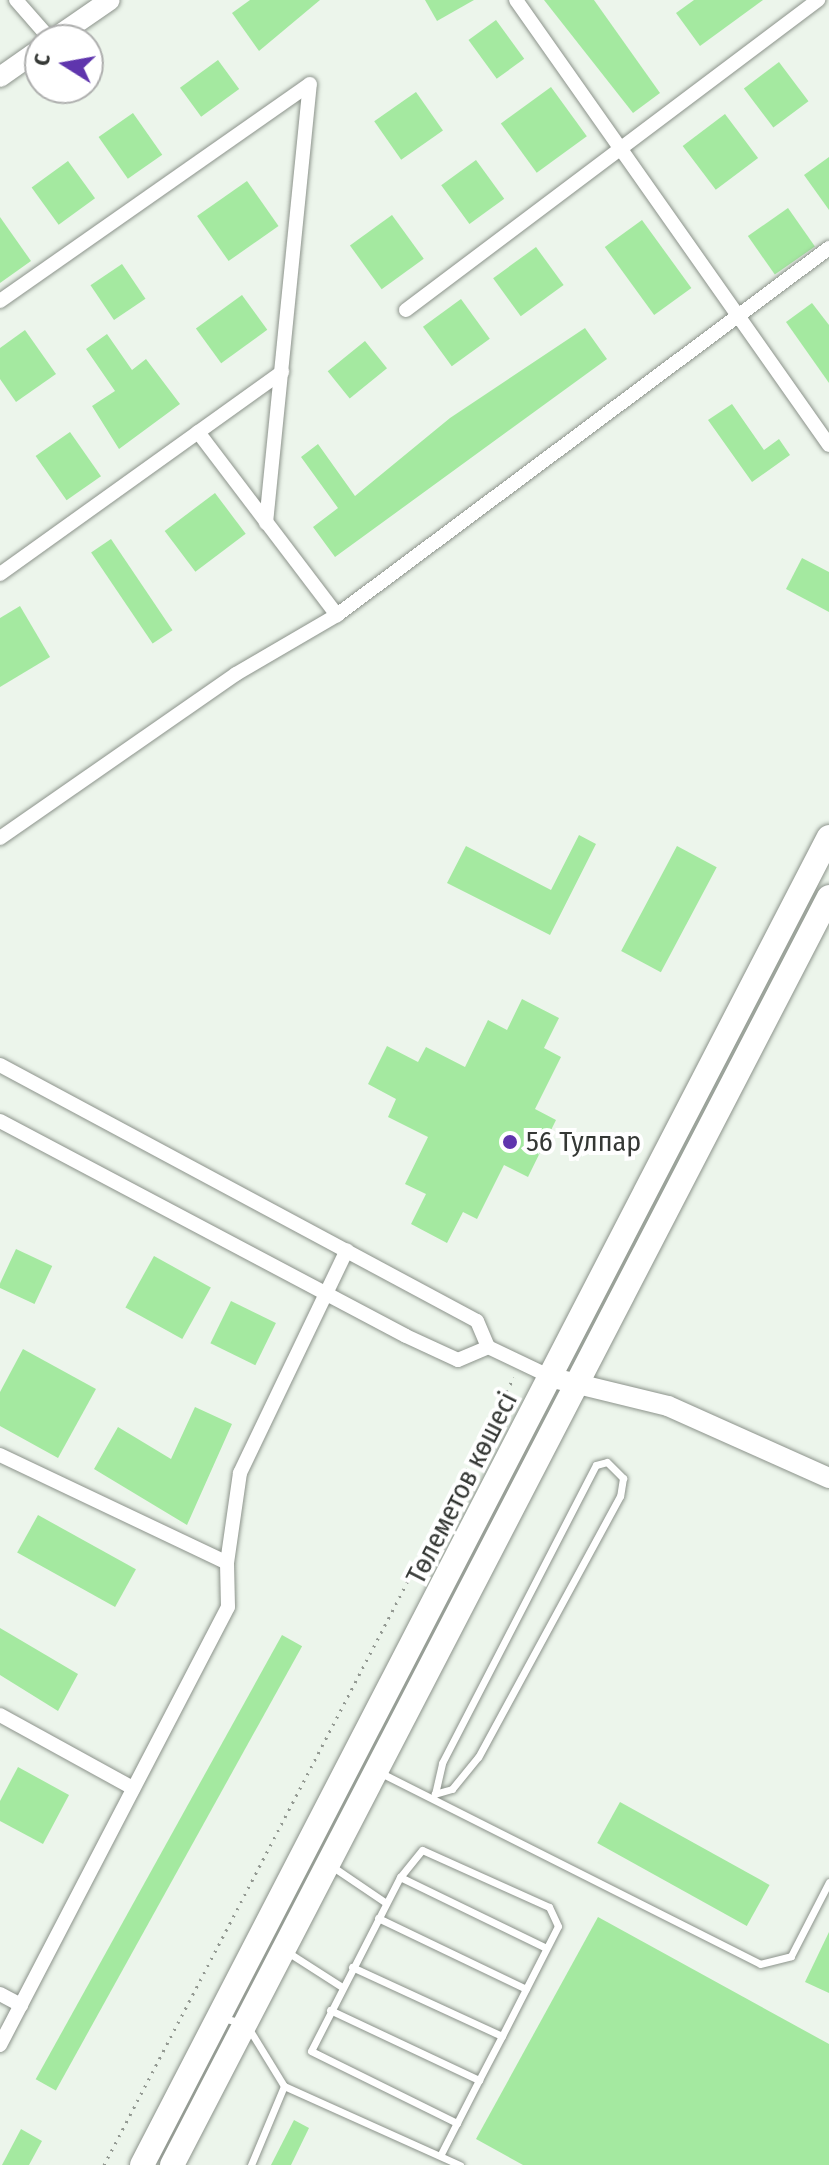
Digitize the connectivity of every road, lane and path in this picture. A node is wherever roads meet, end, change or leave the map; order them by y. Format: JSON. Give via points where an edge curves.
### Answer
{"nodes":[{"id":1,"x":16,"y":0,"type":"edge"},
{"id":2,"x":110,"y":0,"type":"edge"},
{"id":3,"x":516,"y":0,"type":"edge"},
{"id":4,"x":818,"y":0,"type":"edge"},
{"id":5,"x":37,"y":24,"type":"edge"},
{"id":6,"x":75,"y":24,"type":"edge"},
{"id":7,"x":24,"y":60,"type":"edge"},
{"id":8,"x":0,"y":77,"type":"edge"},
{"id":9,"x":616,"y":148,"type":"junction"},
{"id":10,"x":829,"y":248,"type":"edge"},
{"id":11,"x":0,"y":301,"type":"edge"},
{"id":12,"x":406,"y":310,"type":"dead end"},
{"id":13,"x":737,"y":317,"type":"junction"},
{"id":14,"x":282,"y":372,"type":"junction"},
{"id":15,"x":198,"y":432,"type":"junction"},
{"id":16,"x":829,"y":445,"type":"edge"},
{"id":17,"x":266,"y":523,"type":"junction"},
{"id":18,"x":0,"y":574,"type":"edge"},
{"id":19,"x":337,"y":615,"type":"junction"},
{"id":20,"x":829,"y":837,"type":"edge"},
{"id":21,"x":0,"y":838,"type":"edge"},
{"id":22,"x":829,"y":897,"type":"edge"},
{"id":23,"x":721,"y":1049,"type":"junction"},
{"id":24,"x":747,"y":1057,"type":"junction"},
{"id":25,"x":0,"y":1065,"type":"edge"},
{"id":26,"x":0,"y":1121,"type":"edge"},
{"id":27,"x":347,"y":1250,"type":"junction"},
{"id":28,"x":325,"y":1294,"type":"junction"},
{"id":29,"x":488,"y":1347,"type":"junction"},
{"id":30,"x":521,"y":1363,"type":"junction"},
{"id":31,"x":563,"y":1382,"type":"junction"},
{"id":32,"x":0,"y":1455,"type":"edge"},
{"id":33,"x":829,"y":1478,"type":"edge"},
{"id":34,"x":227,"y":1563,"type":"junction"},
{"id":35,"x":0,"y":1715,"type":"edge"},
{"id":36,"x":379,"y":1772,"type":"junction"},
{"id":37,"x":133,"y":1788,"type":"junction"},
{"id":38,"x":435,"y":1794,"type":"junction"},
{"id":39,"x":328,"y":1863,"type":"junction"},
{"id":40,"x":400,"y":1877,"type":"junction"},
{"id":41,"x":829,"y":1882,"type":"edge"},
{"id":42,"x":386,"y":1903,"type":"junction"},
{"id":43,"x":378,"y":1918,"type":"junction"},
{"id":44,"x":546,"y":1948,"type":"junction"},
{"id":45,"x":283,"y":1950,"type":"junction"},
{"id":46,"x":352,"y":1967,"type":"junction"},
{"id":47,"x":342,"y":1987,"type":"junction"},
{"id":48,"x":526,"y":1989,"type":"junction"},
{"id":49,"x":0,"y":1994,"type":"edge"},
{"id":50,"x":21,"y":2005,"type":"junction"},
{"id":51,"x":330,"y":2010,"type":"junction"},
{"id":52,"x":220,"y":2017,"type":"junction"},
{"id":53,"x":246,"y":2024,"type":"junction"},
{"id":54,"x":502,"y":2036,"type":"junction"},
{"id":55,"x":0,"y":2045,"type":"edge"},
{"id":56,"x":479,"y":2080,"type":"junction"},
{"id":57,"x":284,"y":2086,"type":"junction"},
{"id":58,"x":457,"y":2123,"type":"junction"},
{"id":59,"x":441,"y":2154,"type":"junction"},
{"id":60,"x":104,"y":2165,"type":"edge"},
{"id":61,"x":142,"y":2165,"type":"edge"},
{"id":62,"x":172,"y":2165,"type":"edge"},
{"id":63,"x":251,"y":2165,"type":"edge"},
{"id":64,"x":460,"y":2165,"type":"edge"}],
"edges":[{"from":1,"to":5,"type":"street"},
{"from":2,"to":6,"type":"street"},
{"from":3,"to":9,"type":"street"},
{"from":4,"to":9,"type":"street"},
{"from":7,"to":8,"type":"street"},
{"from":9,"to":12,"type":"street"},
{"from":9,"to":13,"type":"street"},
{"from":10,"to":13,"type":"street"},
{"from":11,"to":14,"type":"street","via":[[310,84]]},
{"from":13,"to":16,"type":"street"},
{"from":13,"to":19,"type":"street"},
{"from":14,"to":15,"type":"street"},
{"from":14,"to":17,"type":"street"},
{"from":15,"to":17,"type":"street"},
{"from":15,"to":18,"type":"street"},
{"from":17,"to":19,"type":"street"},
{"from":19,"to":21,"type":"street","via":[[236,674]]},
{"from":20,"to":23,"type":"main road","name":"Төлеметов көшесі"},
{"from":22,"to":24,"type":"main road","name":"Төлеметов көшесі"},
{"from":23,"to":24,"type":"main road"},
{"from":23,"to":31,"type":"main road","name":"Төлеметов көшесі"},
{"from":24,"to":31,"type":"main road","name":"Төлеметов көшесі"},
{"from":25,"to":27,"type":"street"},
{"from":26,"to":28,"type":"street"},
{"from":27,"to":28,"type":"street"},
{"from":27,"to":29,"type":"street","via":[[477,1321]]},
{"from":28,"to":29,"type":"street","via":[[458,1360]]},
{"from":28,"to":34,"type":"street","via":[[240,1473]]},
{"from":29,"to":30,"type":"street"},
{"from":30,"to":31,"type":"street"},
{"from":30,"to":60,"type":"path"},
{"from":31,"to":33,"type":"street","via":[[668,1406]]},
{"from":31,"to":36,"type":"main road","name":"Төлеметов көшесі"},
{"from":31,"to":52,"type":"main road","name":"Төлеметов көшесі"},
{"from":32,"to":34,"type":"street"},
{"from":34,"to":37,"type":"street","via":[[228,1607]]},
{"from":35,"to":37,"type":"street"},
{"from":36,"to":38,"type":"lane"},
{"from":36,"to":39,"type":"main road","name":"Төлеметов көшесі"},
{"from":37,"to":50,"type":"street"},
{"from":38,"to":38,"type":"lane","via":[[452,1789],[486,1743],[620,1496],[617,1466],[596,1465],[442,1763]]},
{"from":38,"to":41,"type":"lane","via":[[760,1964],[791,1956]]},
{"from":39,"to":42,"type":"lane"},
{"from":39,"to":45,"type":"main road","name":"Төлеметов көшесі"},
{"from":40,"to":42,"type":"lane"},
{"from":40,"to":44,"type":"lane"},
{"from":40,"to":44,"type":"lane","via":[[414,1853],[431,1850],[549,1907],[558,1926]]},
{"from":42,"to":43,"type":"lane"},
{"from":43,"to":46,"type":"lane"},
{"from":43,"to":48,"type":"lane"},
{"from":44,"to":48,"type":"lane"},
{"from":45,"to":47,"type":"lane"},
{"from":45,"to":53,"type":"main road","name":"Төлеметов көшесі"},
{"from":46,"to":47,"type":"lane"},
{"from":46,"to":54,"type":"lane"},
{"from":47,"to":51,"type":"lane"},
{"from":48,"to":54,"type":"lane"},
{"from":49,"to":50,"type":"street"},
{"from":50,"to":55,"type":"street"},
{"from":51,"to":56,"type":"lane"},
{"from":51,"to":58,"type":"lane","via":[[311,2043],[314,2056]]},
{"from":52,"to":53,"type":"lane"},
{"from":52,"to":61,"type":"main road","name":"Төлеметов көшесі"},
{"from":53,"to":57,"type":"lane"},
{"from":53,"to":62,"type":"main road","name":"Төлеметов көшесі"},
{"from":54,"to":56,"type":"lane"},
{"from":56,"to":58,"type":"lane"},
{"from":57,"to":59,"type":"lane"},
{"from":57,"to":63,"type":"lane"},
{"from":58,"to":59,"type":"lane"},
{"from":59,"to":64,"type":"lane"}]}
